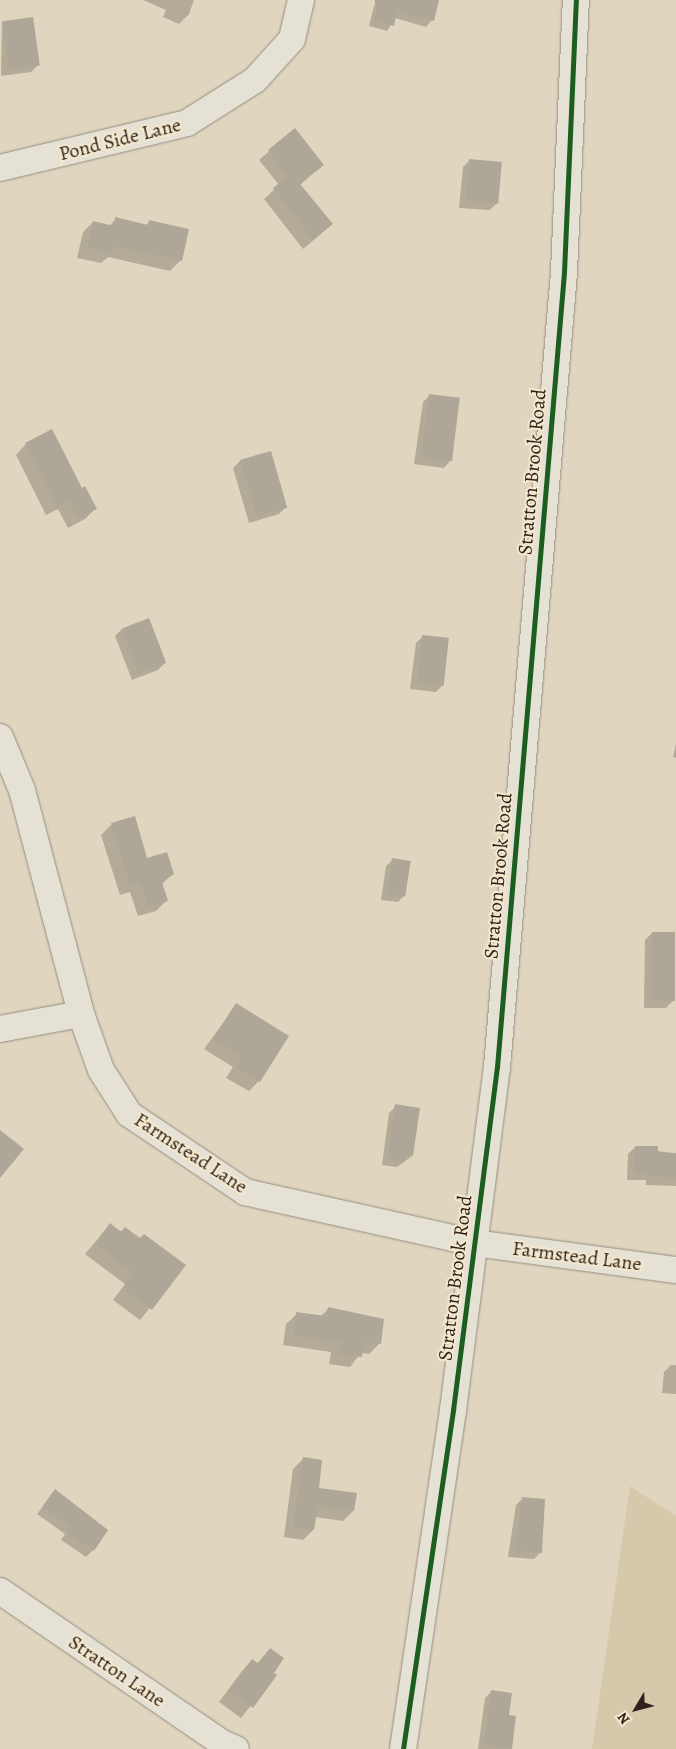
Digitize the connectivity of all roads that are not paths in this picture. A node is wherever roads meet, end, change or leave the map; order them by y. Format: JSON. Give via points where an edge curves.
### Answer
{"nodes":[{"id":1,"x":301,"y":0,"type":"edge"},
{"id":2,"x":576,"y":0,"type":"edge"},
{"id":3,"x":0,"y":168,"type":"edge"},
{"id":4,"x":0,"y":737,"type":"edge"},
{"id":5,"x":81,"y":1014,"type":"junction"},
{"id":6,"x":0,"y":1029,"type":"edge"},
{"id":7,"x":475,"y":1243,"type":"junction"},
{"id":8,"x":676,"y":1270,"type":"edge"},
{"id":9,"x":0,"y":1591,"type":"edge"},
{"id":10,"x":236,"y":1749,"type":"edge"},
{"id":11,"x":403,"y":1749,"type":"edge"}],
"edges":[{"from":1,"to":3,"type":"street","name":"Pond Side Lane","via":[[292,39],[255,80],[187,123]]},
{"from":2,"to":7,"type":"street","name":"Stratton Brook Road","via":[[564,272],[497,1067]]},
{"from":4,"to":5,"type":"street","name":"Farmstead Lane","via":[[22,790]]},
{"from":5,"to":6,"type":"street"},
{"from":5,"to":7,"type":"street","name":"Farmstead Lane","via":[[101,1070],[130,1114],[245,1192]]},
{"from":7,"to":8,"type":"street","name":"Farmstead Lane"},
{"from":7,"to":11,"type":"street","name":"Stratton Brook Road"},
{"from":9,"to":10,"type":"street","name":"Stratton Lane","via":[[222,1743]]}]}
